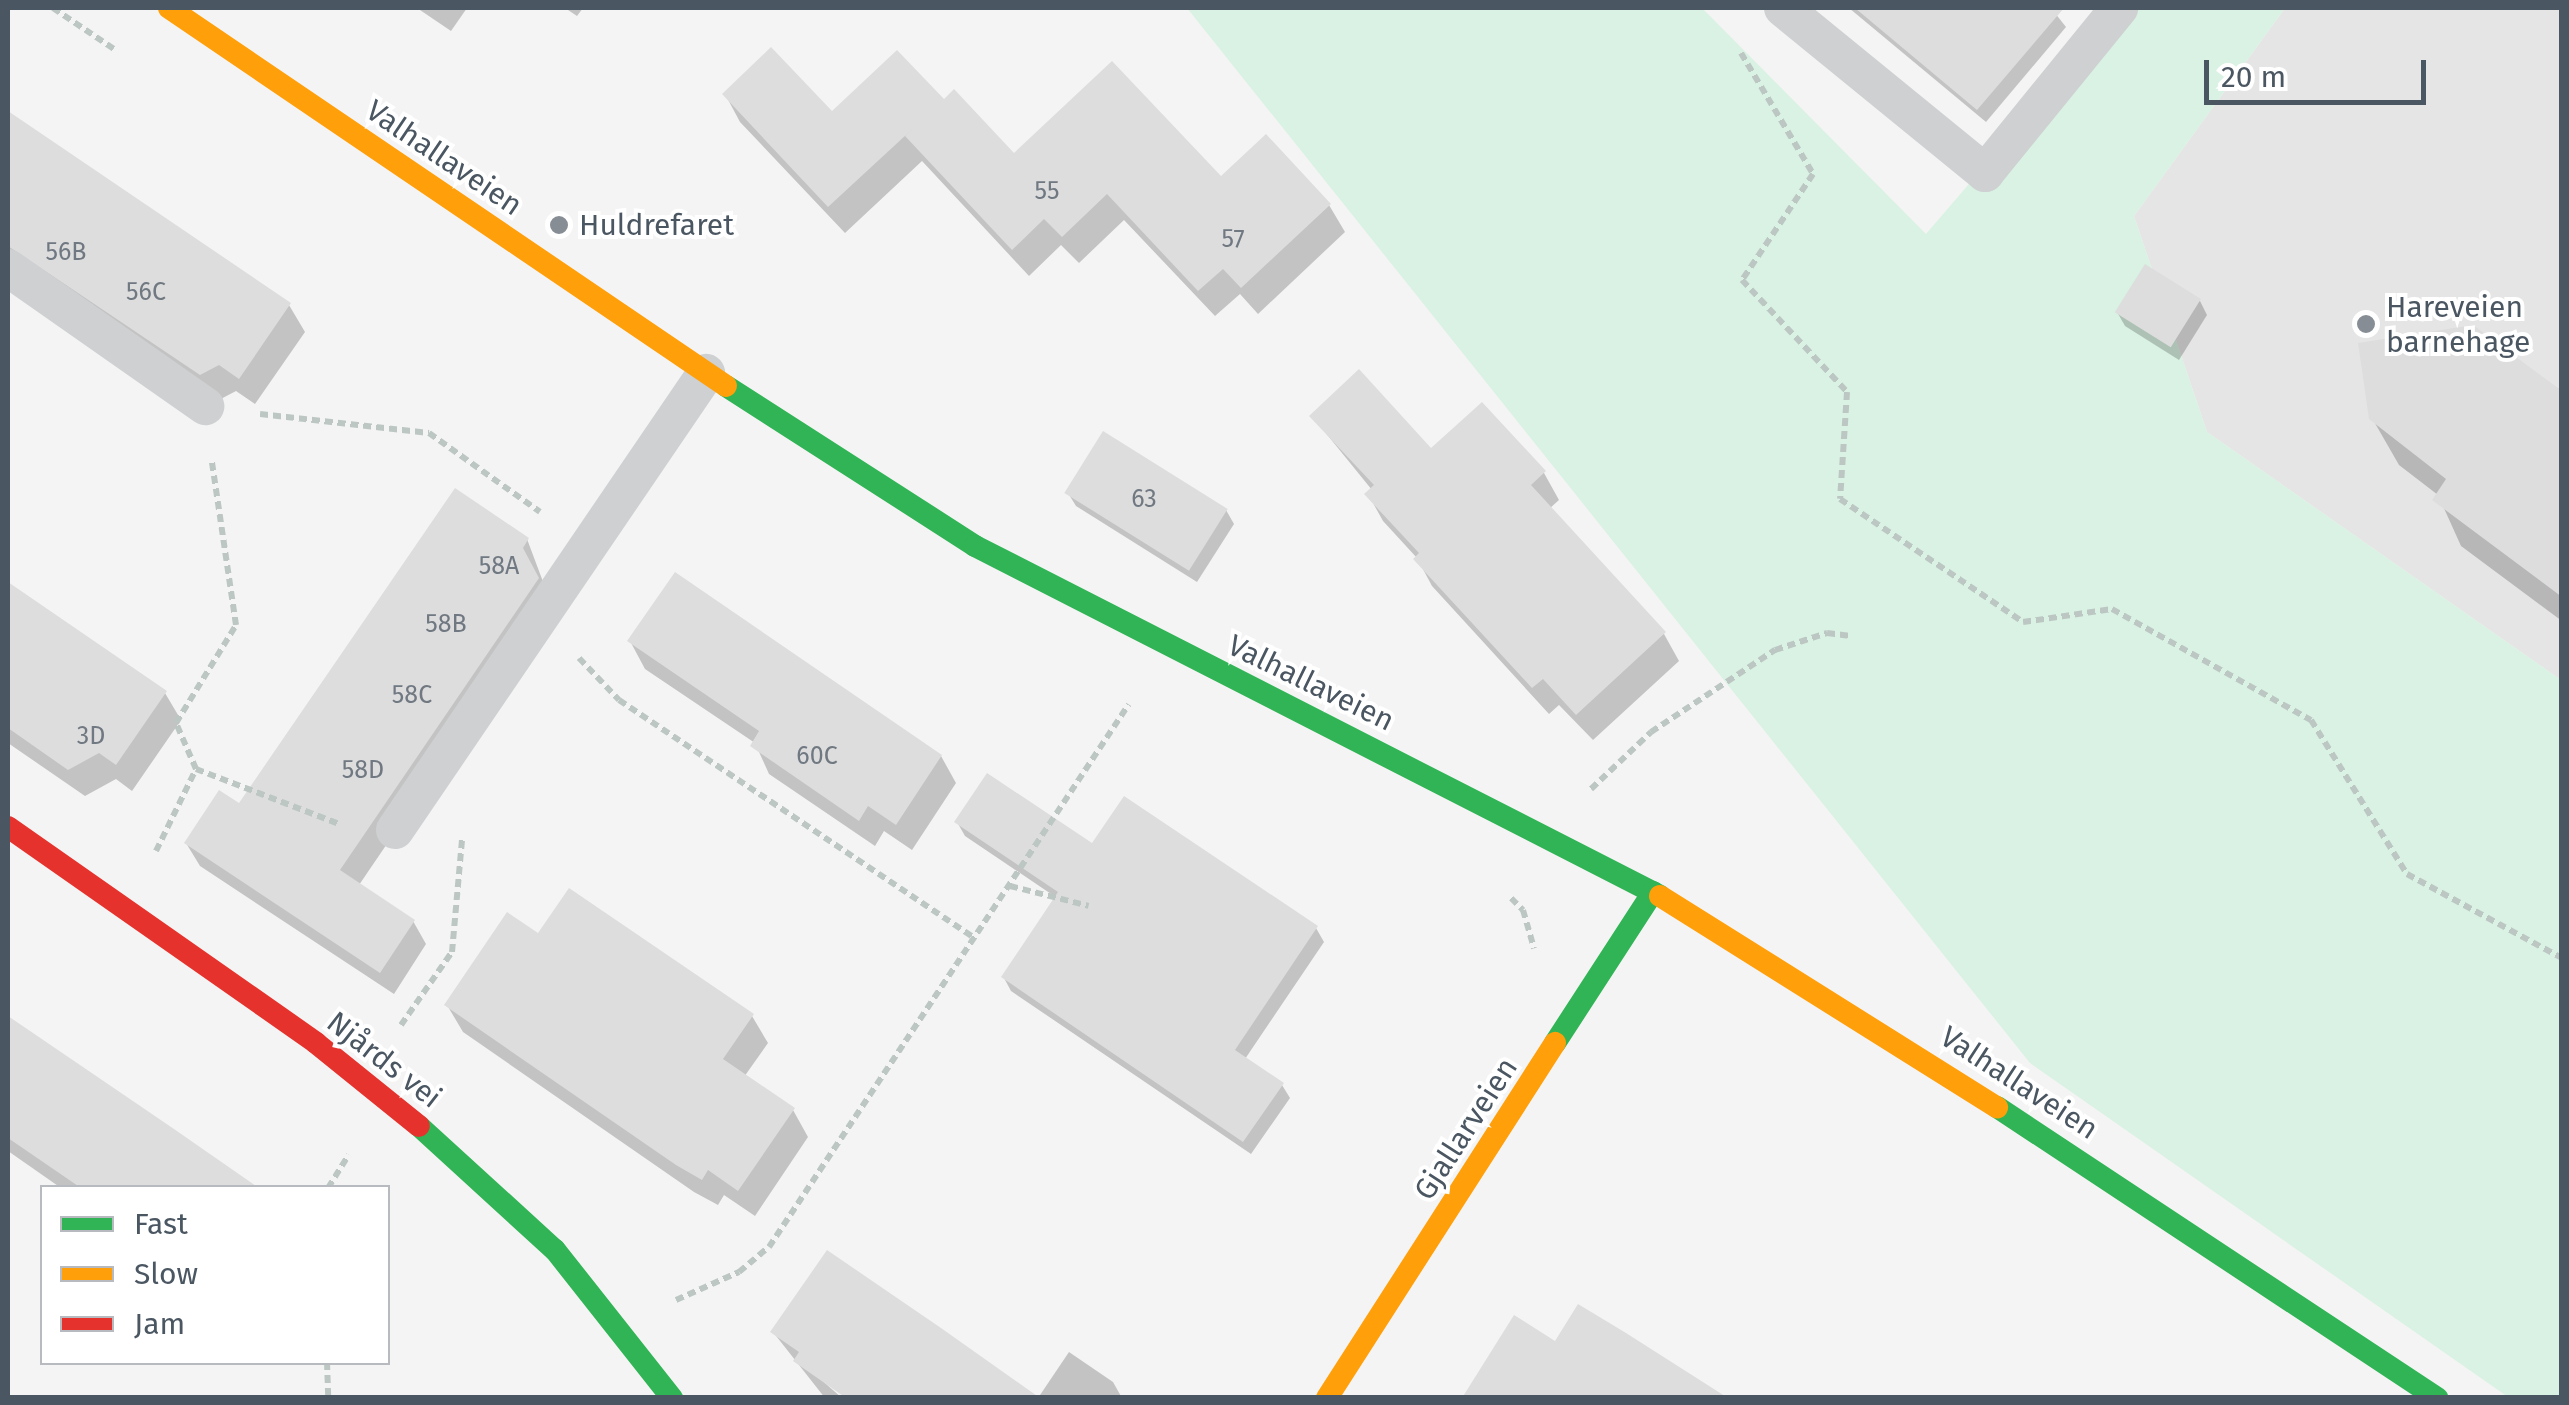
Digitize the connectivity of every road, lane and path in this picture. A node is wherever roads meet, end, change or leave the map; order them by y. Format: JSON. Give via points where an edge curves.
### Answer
{"nodes":[{"id":1,"x":169,"y":8,"type":"edge"},
{"id":2,"x":1783,"y":8,"type":"edge"},
{"id":3,"x":2119,"y":8,"type":"edge"},
{"id":4,"x":1733,"y":39,"type":"dead end"},
{"id":5,"x":8,"y":268,"type":"edge"},
{"id":6,"x":706,"y":374,"type":"junction"},
{"id":7,"x":205,"y":406,"type":"junction"},
{"id":8,"x":590,"y":549,"type":"junction"},
{"id":9,"x":547,"y":613,"type":"junction"},
{"id":10,"x":1850,"y":636,"type":"dead end"},
{"id":11,"x":1129,"y":704,"type":"dead end"},
{"id":12,"x":196,"y":769,"type":"junction"},
{"id":13,"x":1580,"y":800,"type":"dead end"},
{"id":14,"x":8,"y":827,"type":"edge"},
{"id":15,"x":395,"y":830,"type":"joint"},
{"id":16,"x":463,"y":832,"type":"dead end"},
{"id":17,"x":1010,"y":886,"type":"junction"},
{"id":18,"x":1653,"y":892,"type":"junction"},
{"id":19,"x":119,"y":906,"type":"junction"},
{"id":20,"x":1089,"y":906,"type":"dead end"},
{"id":21,"x":973,"y":937,"type":"junction"},
{"id":22,"x":2562,"y":958,"type":"edge"},
{"id":23,"x":363,"y":1080,"type":"junction"},
{"id":24,"x":620,"y":1328,"type":"junction"},
{"id":25,"x":327,"y":1365,"type":"edge"},
{"id":26,"x":328,"y":1398,"type":"edge"},
{"id":27,"x":672,"y":1398,"type":"edge"},
{"id":28,"x":1327,"y":1398,"type":"edge"},
{"id":29,"x":2438,"y":1398,"type":"edge"}],
"edges":[{"from":1,"to":6,"type":"street","name":"Valhallaveien"},
{"from":2,"to":3,"type":"lane","via":[[1985,173]]},
{"from":4,"to":22,"type":"path","via":[[1813,174],[1742,280],[1847,392],[1840,499],[2023,622],[2112,609],[2312,720],[2407,874]]},
{"from":5,"to":7,"type":"lane"},
{"from":6,"to":8,"type":"lane"},
{"from":6,"to":18,"type":"street","name":"Valhallaveien","via":[[886,492],[1052,589],[1490,803]]},
{"from":7,"to":8,"type":"path","via":[[429,433]]},
{"from":7,"to":12,"type":"path","via":[[236,625],[176,723]]},
{"from":8,"to":9,"type":"lane"},
{"from":9,"to":15,"type":"lane"},
{"from":9,"to":21,"type":"path","via":[[620,700]]},
{"from":10,"to":13,"type":"path","via":[[1828,633],[1775,650],[1651,732]]},
{"from":11,"to":17,"type":"path"},
{"from":12,"to":15,"type":"path","via":[[368,836]]},
{"from":12,"to":19,"type":"path","via":[[158,848]]},
{"from":14,"to":19,"type":"street","name":"Njårds vei"},
{"from":16,"to":23,"type":"path","via":[[452,952]]},
{"from":17,"to":20,"type":"path"},
{"from":17,"to":21,"type":"path"},
{"from":18,"to":28,"type":"street","name":"Gjallarveien"},
{"from":18,"to":29,"type":"street","name":"Valhallaveien","via":[[2101,1172]]},
{"from":19,"to":23,"type":"street","name":"Njårds vei"},
{"from":21,"to":24,"type":"path","via":[[769,1247],[739,1272]]},
{"from":23,"to":24,"type":"street","name":"Njårds vei","via":[[524,1218]]},
{"from":24,"to":27,"type":"street","name":"Njårds vei"},
{"from":25,"to":26,"type":"path"}]}
